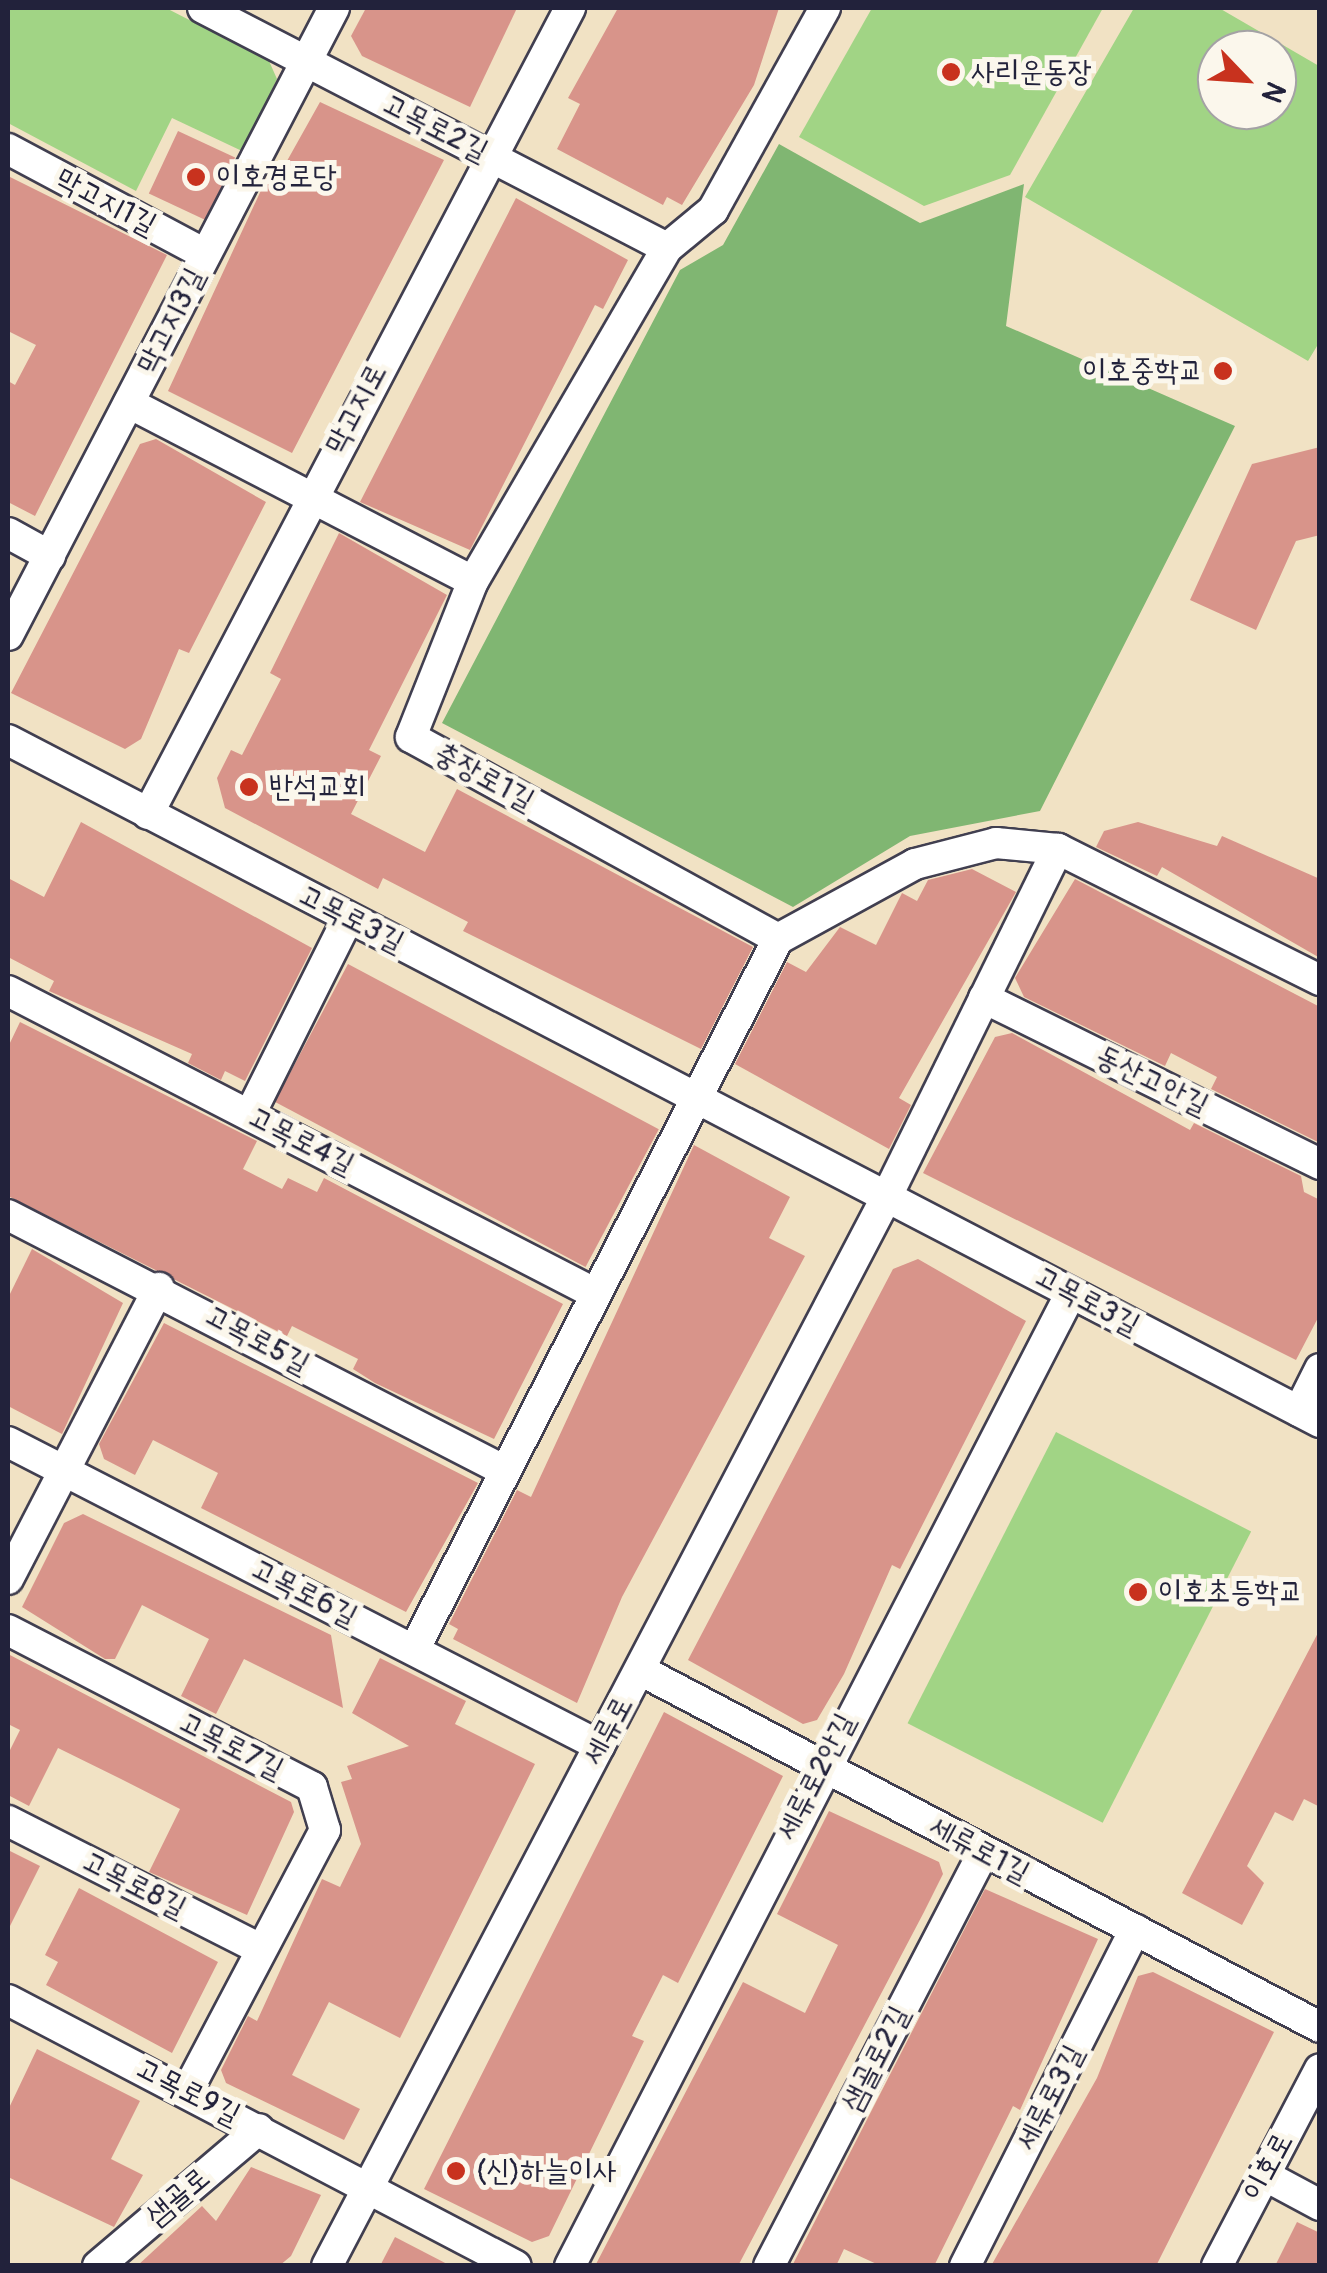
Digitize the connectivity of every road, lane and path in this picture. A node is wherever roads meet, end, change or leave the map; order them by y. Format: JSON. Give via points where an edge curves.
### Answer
{"nodes":[{"id":1,"x":203,"y":8,"type":"edge"},
{"id":2,"x":334,"y":8,"type":"edge"},
{"id":3,"x":570,"y":8,"type":"edge"},
{"id":4,"x":825,"y":8,"type":"edge"},
{"id":5,"x":306,"y":62,"type":"junction"},
{"id":6,"x":8,"y":149,"type":"edge"},
{"id":7,"x":491,"y":156,"type":"junction"},
{"id":8,"x":666,"y":248,"type":"junction"},
{"id":9,"x":205,"y":254,"type":"junction"},
{"id":10,"x":129,"y":403,"type":"junction"},
{"id":11,"x":311,"y":495,"type":"junction"},
{"id":12,"x":8,"y":533,"type":"edge"},
{"id":13,"x":50,"y":556,"type":"junction"},
{"id":14,"x":474,"y":582,"type":"junction"},
{"id":15,"x":8,"y":636,"type":"edge"},
{"id":16,"x":8,"y":740,"type":"edge"},
{"id":17,"x":148,"y":814,"type":"junction"},
{"id":18,"x":1058,"y":848,"type":"junction"},
{"id":19,"x":348,"y":918,"type":"junction"},
{"id":20,"x":778,"y":939,"type":"junction"},
{"id":21,"x":1320,"y":980,"type":"edge"},
{"id":22,"x":8,"y":991,"type":"edge"},
{"id":23,"x":984,"y":998,"type":"junction"},
{"id":24,"x":697,"y":1096,"type":"junction"},
{"id":25,"x":250,"y":1114,"type":"junction"},
{"id":26,"x":1320,"y":1164,"type":"edge"},
{"id":27,"x":887,"y":1196,"type":"junction"},
{"id":28,"x":8,"y":1215,"type":"edge"},
{"id":29,"x":159,"y":1288,"type":"junction"},
{"id":30,"x":594,"y":1293,"type":"junction"},
{"id":31,"x":1071,"y":1293,"type":"junction"},
{"id":32,"x":1320,"y":1368,"type":"edge"},
{"id":33,"x":1309,"y":1416,"type":"edge"},
{"id":34,"x":8,"y":1442,"type":"edge"},
{"id":35,"x":62,"y":1471,"type":"junction"},
{"id":36,"x":504,"y":1471,"type":"junction"},
{"id":37,"x":8,"y":1578,"type":"edge"},
{"id":38,"x":8,"y":1630,"type":"edge"},
{"id":39,"x":415,"y":1648,"type":"junction"},
{"id":40,"x":640,"y":1670,"type":"junction"},
{"id":41,"x":600,"y":1746,"type":"junction"},
{"id":42,"x":820,"y":1766,"type":"junction"},
{"id":43,"x":8,"y":1820,"type":"edge"},
{"id":44,"x":983,"y":1852,"type":"junction"},
{"id":45,"x":1135,"y":1930,"type":"junction"},
{"id":46,"x":260,"y":1949,"type":"junction"},
{"id":47,"x":8,"y":2000,"type":"edge"},
{"id":48,"x":1320,"y":2027,"type":"edge"},
{"id":49,"x":1320,"y":2069,"type":"edge"},
{"id":50,"x":187,"y":2092,"type":"junction"},
{"id":51,"x":259,"y":2129,"type":"junction"},
{"id":52,"x":1264,"y":2175,"type":"junction"},
{"id":53,"x":368,"y":2186,"type":"junction"},
{"id":54,"x":1320,"y":2205,"type":"edge"},
{"id":55,"x":98,"y":2266,"type":"edge"},
{"id":56,"x":327,"y":2266,"type":"edge"},
{"id":57,"x":516,"y":2266,"type":"edge"},
{"id":58,"x":570,"y":2266,"type":"edge"},
{"id":59,"x":769,"y":2266,"type":"edge"},
{"id":60,"x":965,"y":2266,"type":"edge"},
{"id":61,"x":1217,"y":2266,"type":"edge"}],
"edges":[{"from":1,"to":5,"type":"street","name":"고목로2길"},
{"from":2,"to":5,"type":"street","name":"막고지3길"},
{"from":3,"to":7,"type":"street","name":"막고지로"},
{"from":4,"to":8,"type":"street","name":"충장로1길","via":[[713,210]]},
{"from":5,"to":7,"type":"street","name":"고목로2길"},
{"from":5,"to":9,"type":"street","name":"막고지3길"},
{"from":6,"to":9,"type":"street","name":"막고지1길"},
{"from":7,"to":8,"type":"street","name":"고목로2길"},
{"from":7,"to":11,"type":"street","name":"막고지로"},
{"from":8,"to":14,"type":"street","name":"충장로1길"},
{"from":9,"to":10,"type":"street","name":"막고지3길"},
{"from":10,"to":11,"type":"street"},
{"from":10,"to":13,"type":"street","name":"막고지3길"},
{"from":11,"to":14,"type":"street"},
{"from":11,"to":17,"type":"street","name":"막고지로"},
{"from":12,"to":13,"type":"street"},
{"from":13,"to":15,"type":"street","name":"막고지3길"},
{"from":14,"to":20,"type":"street","name":"충장로1길","via":[[410,737]]},
{"from":16,"to":17,"type":"street","name":"고목로3길"},
{"from":17,"to":19,"type":"street","name":"고목로3길"},
{"from":18,"to":20,"type":"street","via":[[996,843],[915,864]]},
{"from":18,"to":21,"type":"street"},
{"from":18,"to":23,"type":"street"},
{"from":19,"to":24,"type":"street","name":"고목로3길"},
{"from":19,"to":25,"type":"street"},
{"from":20,"to":24,"type":"street"},
{"from":22,"to":25,"type":"street","name":"고목로4길"},
{"from":23,"to":26,"type":"street","name":"동산고안길"},
{"from":23,"to":27,"type":"street"},
{"from":24,"to":27,"type":"street","name":"고목로3길"},
{"from":24,"to":30,"type":"street"},
{"from":25,"to":30,"type":"street","name":"고목로4길"},
{"from":27,"to":31,"type":"street","name":"고목로3길"},
{"from":27,"to":40,"type":"street","name":"세류로"},
{"from":28,"to":29,"type":"street","name":"고목로5길"},
{"from":29,"to":35,"type":"street"},
{"from":29,"to":36,"type":"street","name":"고목로5길"},
{"from":30,"to":36,"type":"street"},
{"from":31,"to":33,"type":"street","name":"고목로3길"},
{"from":31,"to":42,"type":"street","name":"세류로2안길"},
{"from":32,"to":33,"type":"street"},
{"from":34,"to":35,"type":"street","name":"고목로6길"},
{"from":35,"to":37,"type":"street"},
{"from":35,"to":39,"type":"street","name":"고목로6길"},
{"from":36,"to":39,"type":"street"},
{"from":38,"to":46,"type":"street","name":"고목로7길","via":[[312,1788],[325,1830]]},
{"from":39,"to":41,"type":"street","name":"고목로6길"},
{"from":40,"to":41,"type":"street","name":"세류로"},
{"from":40,"to":42,"type":"street","name":"세류로1길"},
{"from":41,"to":53,"type":"street","name":"세류로"},
{"from":42,"to":44,"type":"street","name":"세류로1길"},
{"from":42,"to":58,"type":"street","name":"세류로2안길"},
{"from":43,"to":46,"type":"street","name":"고목로8길"},
{"from":44,"to":45,"type":"street","name":"세류로1길"},
{"from":44,"to":59,"type":"street","name":"샘골로2길"},
{"from":45,"to":48,"type":"street","name":"세류로1길"},
{"from":45,"to":60,"type":"street","name":"세류로3길"},
{"from":46,"to":50,"type":"street","name":"고목로7길"},
{"from":47,"to":50,"type":"street","name":"고목로9길"},
{"from":49,"to":52,"type":"street","name":"이호로"},
{"from":50,"to":51,"type":"street","name":"고목로9길"},
{"from":51,"to":53,"type":"street","name":"고목로9길"},
{"from":51,"to":55,"type":"street","name":"샘골로"},
{"from":52,"to":54,"type":"street"},
{"from":52,"to":61,"type":"street","name":"이호로"},
{"from":53,"to":56,"type":"street","name":"세류로"},
{"from":53,"to":57,"type":"street","name":"고목로9길"}]}
